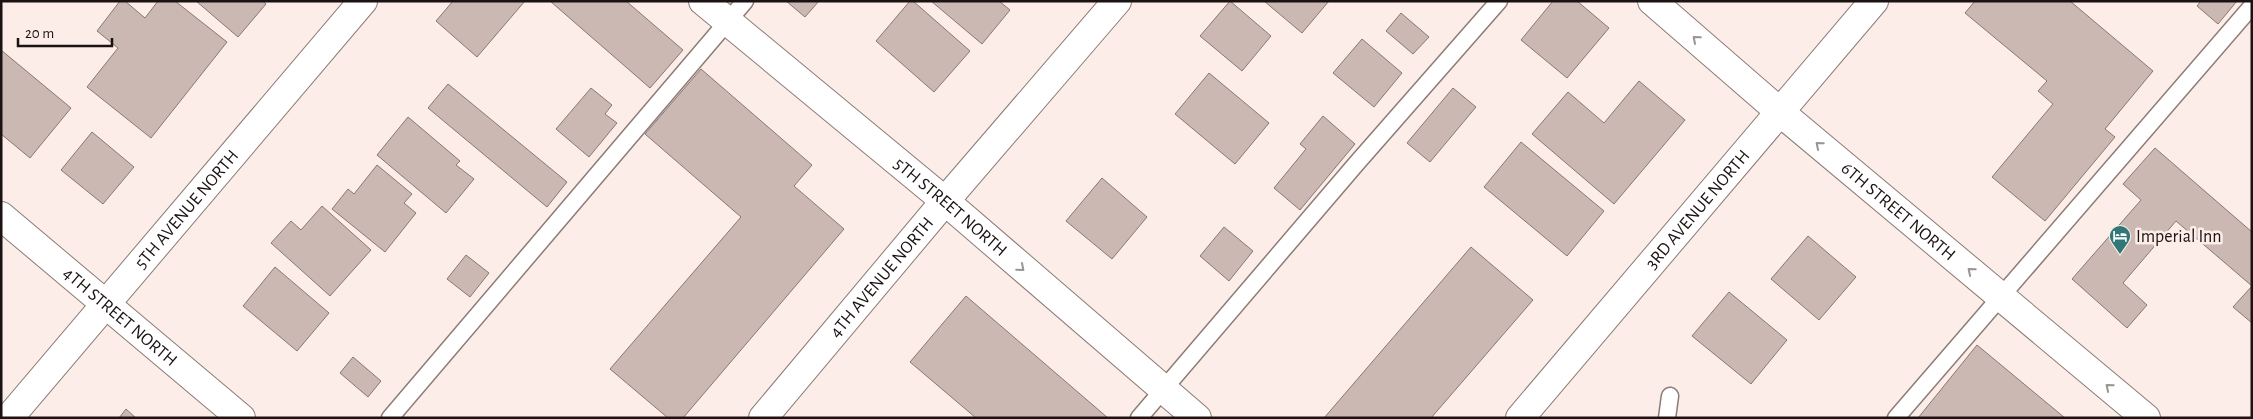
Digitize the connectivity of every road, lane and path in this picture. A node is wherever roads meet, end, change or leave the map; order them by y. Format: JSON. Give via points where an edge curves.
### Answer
{"nodes":[{"id":1,"x":363,"y":1,"type":"edge"},
{"id":2,"x":703,"y":1,"type":"edge"},
{"id":3,"x":745,"y":1,"type":"edge"},
{"id":4,"x":1118,"y":1,"type":"edge"},
{"id":5,"x":1499,"y":1,"type":"edge"},
{"id":6,"x":1652,"y":1,"type":"edge"},
{"id":7,"x":1874,"y":1,"type":"edge"},
{"id":8,"x":2252,"y":6,"type":"edge"},
{"id":9,"x":727,"y":22,"type":"junction"},
{"id":10,"x":1780,"y":112,"type":"junction"},
{"id":11,"x":945,"y":201,"type":"junction"},
{"id":12,"x":1,"y":216,"type":"edge"},
{"id":13,"x":2000,"y":296,"type":"junction"},
{"id":14,"x":105,"y":304,"type":"junction"},
{"id":15,"x":1162,"y":390,"type":"junction"},
{"id":16,"x":1670,"y":396,"type":"dead end"},
{"id":17,"x":9,"y":418,"type":"edge"},
{"id":18,"x":241,"y":418,"type":"edge"},
{"id":19,"x":390,"y":418,"type":"edge"},
{"id":20,"x":763,"y":418,"type":"edge"},
{"id":21,"x":1139,"y":418,"type":"edge"},
{"id":22,"x":1197,"y":418,"type":"edge"},
{"id":23,"x":1520,"y":418,"type":"edge"},
{"id":24,"x":1666,"y":418,"type":"edge"},
{"id":25,"x":1896,"y":418,"type":"edge"},
{"id":26,"x":2146,"y":418,"type":"edge"}],
"edges":[{"from":1,"to":14,"type":"street","name":"5TH AVENUE NORTH"},
{"from":2,"to":9,"type":"street","name":"5TH STREET NORTH"},
{"from":3,"to":9,"type":"lane"},
{"from":4,"to":11,"type":"street","name":"4TH AVENUE NORTH"},
{"from":5,"to":15,"type":"lane"},
{"from":10,"to":6,"type":"street","name":"6TH STREET NORTH","one_way":true},
{"from":7,"to":10,"type":"street","name":"3RD AVENUE NORTH"},
{"from":8,"to":13,"type":"lane"},
{"from":9,"to":11,"type":"street","name":"5TH STREET NORTH"},
{"from":9,"to":19,"type":"lane"},
{"from":13,"to":10,"type":"street","name":"6TH STREET NORTH","one_way":true},
{"from":10,"to":23,"type":"street","name":"3RD AVENUE NORTH"},
{"from":11,"to":15,"type":"street","name":"5TH STREET NORTH","one_way":true},
{"from":11,"to":20,"type":"street","name":"4TH AVENUE NORTH"},
{"from":12,"to":14,"type":"street","name":"4TH STREET NORTH"},
{"from":13,"to":25,"type":"lane"},
{"from":26,"to":13,"type":"street","name":"6TH STREET NORTH","one_way":true},
{"from":14,"to":17,"type":"street","name":"5TH AVENUE NORTH"},
{"from":14,"to":18,"type":"street","name":"4TH STREET NORTH"},
{"from":15,"to":21,"type":"lane"},
{"from":15,"to":22,"type":"street","name":"5TH STREET NORTH"},
{"from":16,"to":24,"type":"lane"}]}
